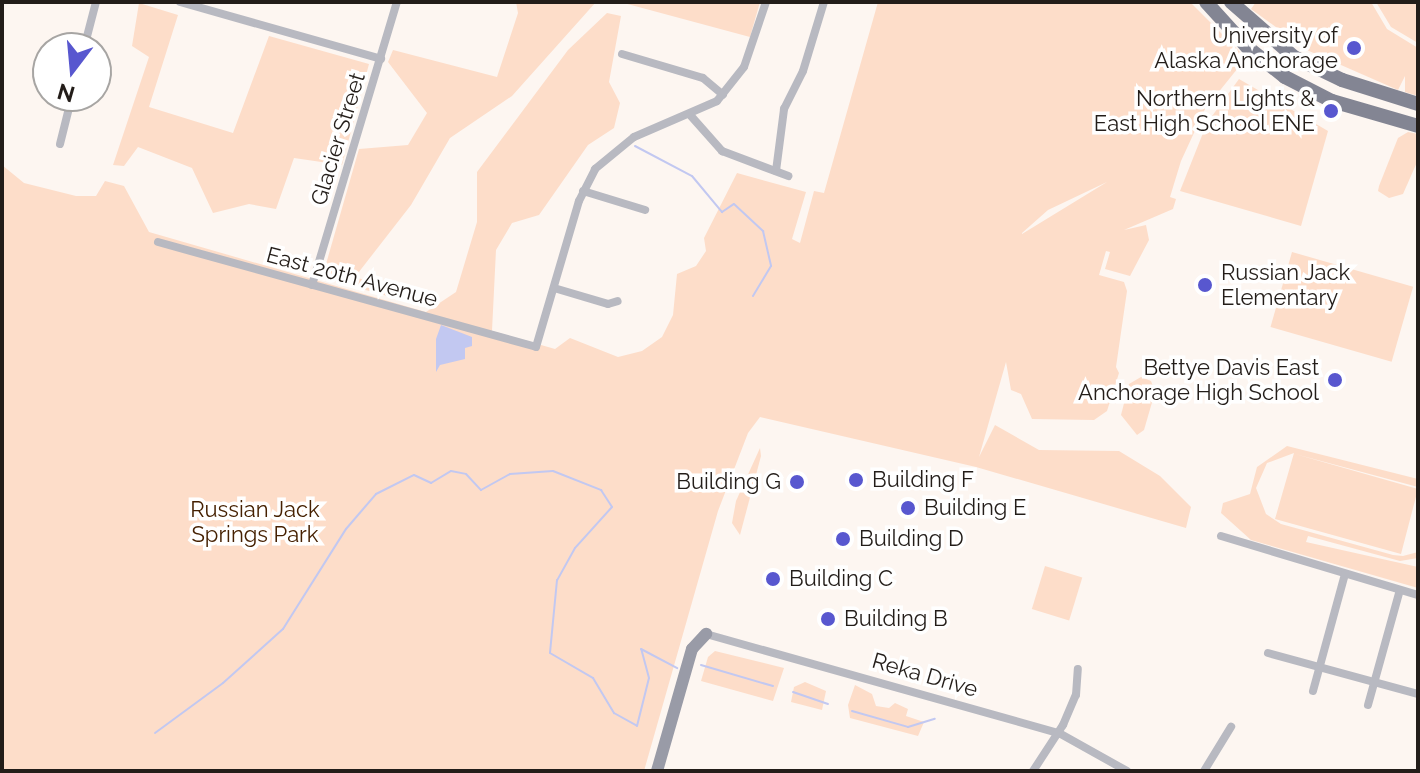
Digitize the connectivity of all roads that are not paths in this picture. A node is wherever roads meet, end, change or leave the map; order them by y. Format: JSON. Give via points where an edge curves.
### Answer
{"nodes":[{"id":1,"x":96,"y":2,"type":"edge"},
{"id":2,"x":180,"y":2,"type":"edge"},
{"id":3,"x":397,"y":2,"type":"edge"},
{"id":4,"x":766,"y":2,"type":"edge"},
{"id":5,"x":824,"y":2,"type":"edge"},
{"id":6,"x":1206,"y":2,"type":"edge"},
{"id":7,"x":1231,"y":2,"type":"edge"},
{"id":8,"x":210,"y":6,"type":"edge"},
{"id":9,"x":88,"y":32,"type":"edge"},
{"id":10,"x":622,"y":54,"type":"dead end"},
{"id":11,"x":381,"y":59,"type":"junction"},
{"id":12,"x":723,"y":95,"type":"junction"},
{"id":13,"x":1418,"y":104,"type":"edge"},
{"id":14,"x":68,"y":112,"type":"edge"},
{"id":15,"x":691,"y":116,"type":"junction"},
{"id":16,"x":1418,"y":126,"type":"edge"},
{"id":17,"x":60,"y":144,"type":"dead end"},
{"id":18,"x":776,"y":171,"type":"junction"},
{"id":19,"x":788,"y":176,"type":"dead end"},
{"id":20,"x":583,"y":191,"type":"junction"},
{"id":21,"x":645,"y":210,"type":"dead end"},
{"id":22,"x":158,"y":242,"type":"dead end"},
{"id":23,"x":312,"y":285,"type":"junction"},
{"id":24,"x":554,"y":288,"type":"junction"},
{"id":25,"x":618,"y":301,"type":"dead end"},
{"id":26,"x":1221,"y":536,"type":"dead end"},
{"id":27,"x":1345,"y":574,"type":"junction"},
{"id":28,"x":1400,"y":590,"type":"junction"},
{"id":29,"x":1418,"y":595,"type":"edge"},
{"id":30,"x":706,"y":634,"type":"joint"},
{"id":31,"x":1268,"y":653,"type":"dead end"},
{"id":32,"x":1319,"y":667,"type":"junction"},
{"id":33,"x":1078,"y":669,"type":"dead end"},
{"id":34,"x":1374,"y":682,"type":"junction"},
{"id":35,"x":1313,"y":691,"type":"dead end"},
{"id":36,"x":1418,"y":694,"type":"edge"},
{"id":37,"x":1368,"y":705,"type":"dead end"},
{"id":38,"x":1231,"y":727,"type":"dead end"},
{"id":39,"x":1059,"y":733,"type":"junction"},
{"id":40,"x":657,"y":771,"type":"edge"},
{"id":41,"x":1033,"y":771,"type":"edge"},
{"id":42,"x":1127,"y":771,"type":"edge"},
{"id":43,"x":1204,"y":771,"type":"edge"}],
"edges":[{"from":1,"to":9,"type":"street"},
{"from":2,"to":8,"type":"street"},
{"from":3,"to":11,"type":"street","name":"Glacier Street"},
{"from":4,"to":12,"type":"street","via":[[744,67]]},
{"from":5,"to":18,"type":"street","via":[[803,71],[784,109]]},
{"from":6,"to":16,"type":"main road","via":[[1247,47],[1285,77],[1332,101]]},
{"from":7,"to":13,"type":"main road","via":[[1294,57],[1342,80]]},
{"from":8,"to":11,"type":"street"},
{"from":10,"to":12,"type":"street","via":[[703,78]]},
{"from":11,"to":23,"type":"street","name":"Glacier Street"},
{"from":12,"to":15,"type":"street"},
{"from":14,"to":17,"type":"street"},
{"from":15,"to":18,"type":"street","via":[[722,151]]},
{"from":15,"to":20,"type":"street","via":[[634,137],[608,154]]},
{"from":18,"to":19,"type":"street"},
{"from":20,"to":21,"type":"street"},
{"from":20,"to":24,"type":"street"},
{"from":22,"to":23,"type":"street","name":"East 20th Avenue"},
{"from":23,"to":24,"type":"street","name":"East 20th Avenue","via":[[536,347]]},
{"from":24,"to":25,"type":"street","via":[[608,304]]},
{"from":26,"to":27,"type":"street"},
{"from":27,"to":28,"type":"street"},
{"from":27,"to":32,"type":"street"},
{"from":28,"to":29,"type":"street"},
{"from":28,"to":34,"type":"street"},
{"from":30,"to":39,"type":"street","name":"Reka Drive"},
{"from":30,"to":40,"type":"street","via":[[692,649]]},
{"from":31,"to":32,"type":"street"},
{"from":32,"to":34,"type":"street"},
{"from":32,"to":35,"type":"street"},
{"from":33,"to":39,"type":"street","via":[[1076,695]]},
{"from":34,"to":36,"type":"street"},
{"from":34,"to":37,"type":"street"},
{"from":38,"to":43,"type":"street"},
{"from":39,"to":41,"type":"street"},
{"from":39,"to":42,"type":"street","name":"Reka Drive"}]}
